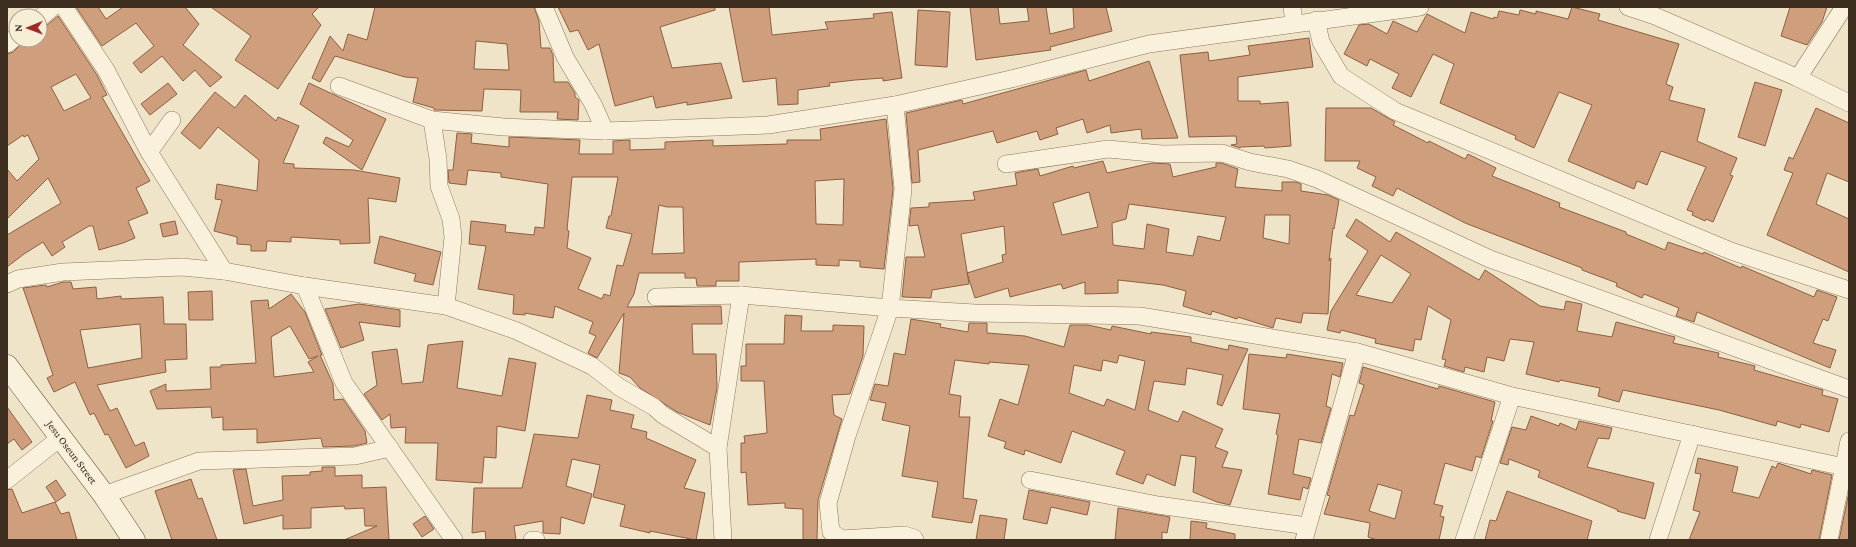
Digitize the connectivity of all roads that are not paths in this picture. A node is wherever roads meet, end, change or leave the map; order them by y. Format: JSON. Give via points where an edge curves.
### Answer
{"nodes":[{"id":1,"x":64,"y":7,"type":"edge"},
{"id":2,"x":544,"y":7,"type":"edge"},
{"id":3,"x":1420,"y":7,"type":"edge"},
{"id":4,"x":1628,"y":7,"type":"edge"},
{"id":5,"x":1844,"y":7,"type":"edge"},
{"id":6,"x":1293,"y":15,"type":"edge"},
{"id":7,"x":1316,"y":20,"type":"junction"},
{"id":8,"x":1798,"y":78,"type":"junction"},
{"id":9,"x":339,"y":86,"type":"dead end"},
{"id":10,"x":1849,"y":103,"type":"edge"},
{"id":11,"x":895,"y":105,"type":"junction"},
{"id":12,"x":172,"y":120,"type":"dead end"},
{"id":13,"x":432,"y":120,"type":"junction"},
{"id":14,"x":605,"y":131,"type":"junction"},
{"id":15,"x":149,"y":152,"type":"junction"},
{"id":16,"x":1006,"y":164,"type":"dead end"},
{"id":17,"x":224,"y":271,"type":"junction"},
{"id":18,"x":7,"y":284,"type":"edge"},
{"id":19,"x":305,"y":286,"type":"junction"},
{"id":20,"x":1849,"y":290,"type":"edge"},
{"id":21,"x":741,"y":295,"type":"junction"},
{"id":22,"x":656,"y":297,"type":"dead end"},
{"id":23,"x":446,"y":306,"type":"junction"},
{"id":24,"x":890,"y":308,"type":"junction"},
{"id":25,"x":1357,"y":352,"type":"junction"},
{"id":26,"x":7,"y":366,"type":"edge"},
{"id":27,"x":1849,"y":389,"type":"edge"},
{"id":28,"x":1512,"y":396,"type":"junction"},
{"id":29,"x":1692,"y":434,"type":"junction"},
{"id":30,"x":60,"y":438,"type":"junction"},
{"id":31,"x":1849,"y":441,"type":"edge"},
{"id":32,"x":390,"y":448,"type":"junction"},
{"id":33,"x":718,"y":448,"type":"junction"},
{"id":34,"x":1846,"y":467,"type":"edge"},
{"id":35,"x":7,"y":480,"type":"edge"},
{"id":36,"x":1030,"y":480,"type":"dead end"},
{"id":37,"x":104,"y":495,"type":"junction"},
{"id":38,"x":1305,"y":533,"type":"edge"},
{"id":39,"x":134,"y":540,"type":"edge"},
{"id":40,"x":454,"y":540,"type":"edge"},
{"id":41,"x":532,"y":540,"type":"edge"},
{"id":42,"x":536,"y":540,"type":"edge"},
{"id":43,"x":723,"y":540,"type":"edge"},
{"id":44,"x":915,"y":540,"type":"edge"},
{"id":45,"x":1464,"y":540,"type":"edge"},
{"id":46,"x":1658,"y":540,"type":"edge"},
{"id":47,"x":1829,"y":540,"type":"edge"}],
"edges":[{"from":1,"to":15,"type":"street","via":[[106,70]]},
{"from":2,"to":14,"type":"street","via":[[565,57],[593,104]]},
{"from":3,"to":7,"type":"street"},
{"from":4,"to":8,"type":"street","via":[[1655,16]]},
{"from":5,"to":8,"type":"street"},
{"from":6,"to":7,"type":"street"},
{"from":6,"to":11,"type":"street","via":[[1149,44],[1012,79]]},
{"from":7,"to":20,"type":"street","via":[[1321,42],[1342,76],[1395,111],[1731,251]]},
{"from":8,"to":10,"type":"street"},
{"from":9,"to":13,"type":"street"},
{"from":11,"to":14,"type":"street","via":[[768,125]]},
{"from":11,"to":24,"type":"street","via":[[903,189]]},
{"from":12,"to":15,"type":"street"},
{"from":13,"to":14,"type":"street","via":[[503,127]]},
{"from":13,"to":23,"type":"street","via":[[440,186],[451,219],[453,237]]},
{"from":15,"to":17,"type":"street"},
{"from":16,"to":27,"type":"street","via":[[1108,149],[1162,154],[1222,153],[1250,162],[1288,169],[1317,179],[1490,259]]},
{"from":17,"to":18,"type":"street","via":[[182,267],[63,272],[18,279]]},
{"from":17,"to":19,"type":"street"},
{"from":19,"to":23,"type":"street"},
{"from":19,"to":32,"type":"street","via":[[344,383]]},
{"from":21,"to":22,"type":"street"},
{"from":21,"to":24,"type":"street"},
{"from":21,"to":33,"type":"street"},
{"from":23,"to":33,"type":"street","via":[[517,331],[592,366],[619,387]]},
{"from":24,"to":25,"type":"street","via":[[975,313],[1140,316]]},
{"from":24,"to":44,"type":"street","via":[[847,436],[828,503],[831,532],[842,539],[904,535]]},
{"from":25,"to":28,"type":"street"},
{"from":25,"to":38,"type":"street"},
{"from":26,"to":30,"type":"main road","name":"Jesu Oseun Street"},
{"from":28,"to":29,"type":"street"},
{"from":28,"to":45,"type":"street"},
{"from":29,"to":34,"type":"street"},
{"from":29,"to":46,"type":"street"},
{"from":30,"to":35,"type":"street"},
{"from":30,"to":37,"type":"main road","name":"Jesu Oseun Street"},
{"from":31,"to":34,"type":"street"},
{"from":32,"to":37,"type":"street","via":[[355,456],[199,461]]},
{"from":32,"to":40,"type":"street"},
{"from":33,"to":43,"type":"street"},
{"from":34,"to":47,"type":"street"},
{"from":36,"to":38,"type":"street"},
{"from":37,"to":39,"type":"main road","name":"Jesu Oseun Street"},
{"from":41,"to":42,"type":"street"}]}
